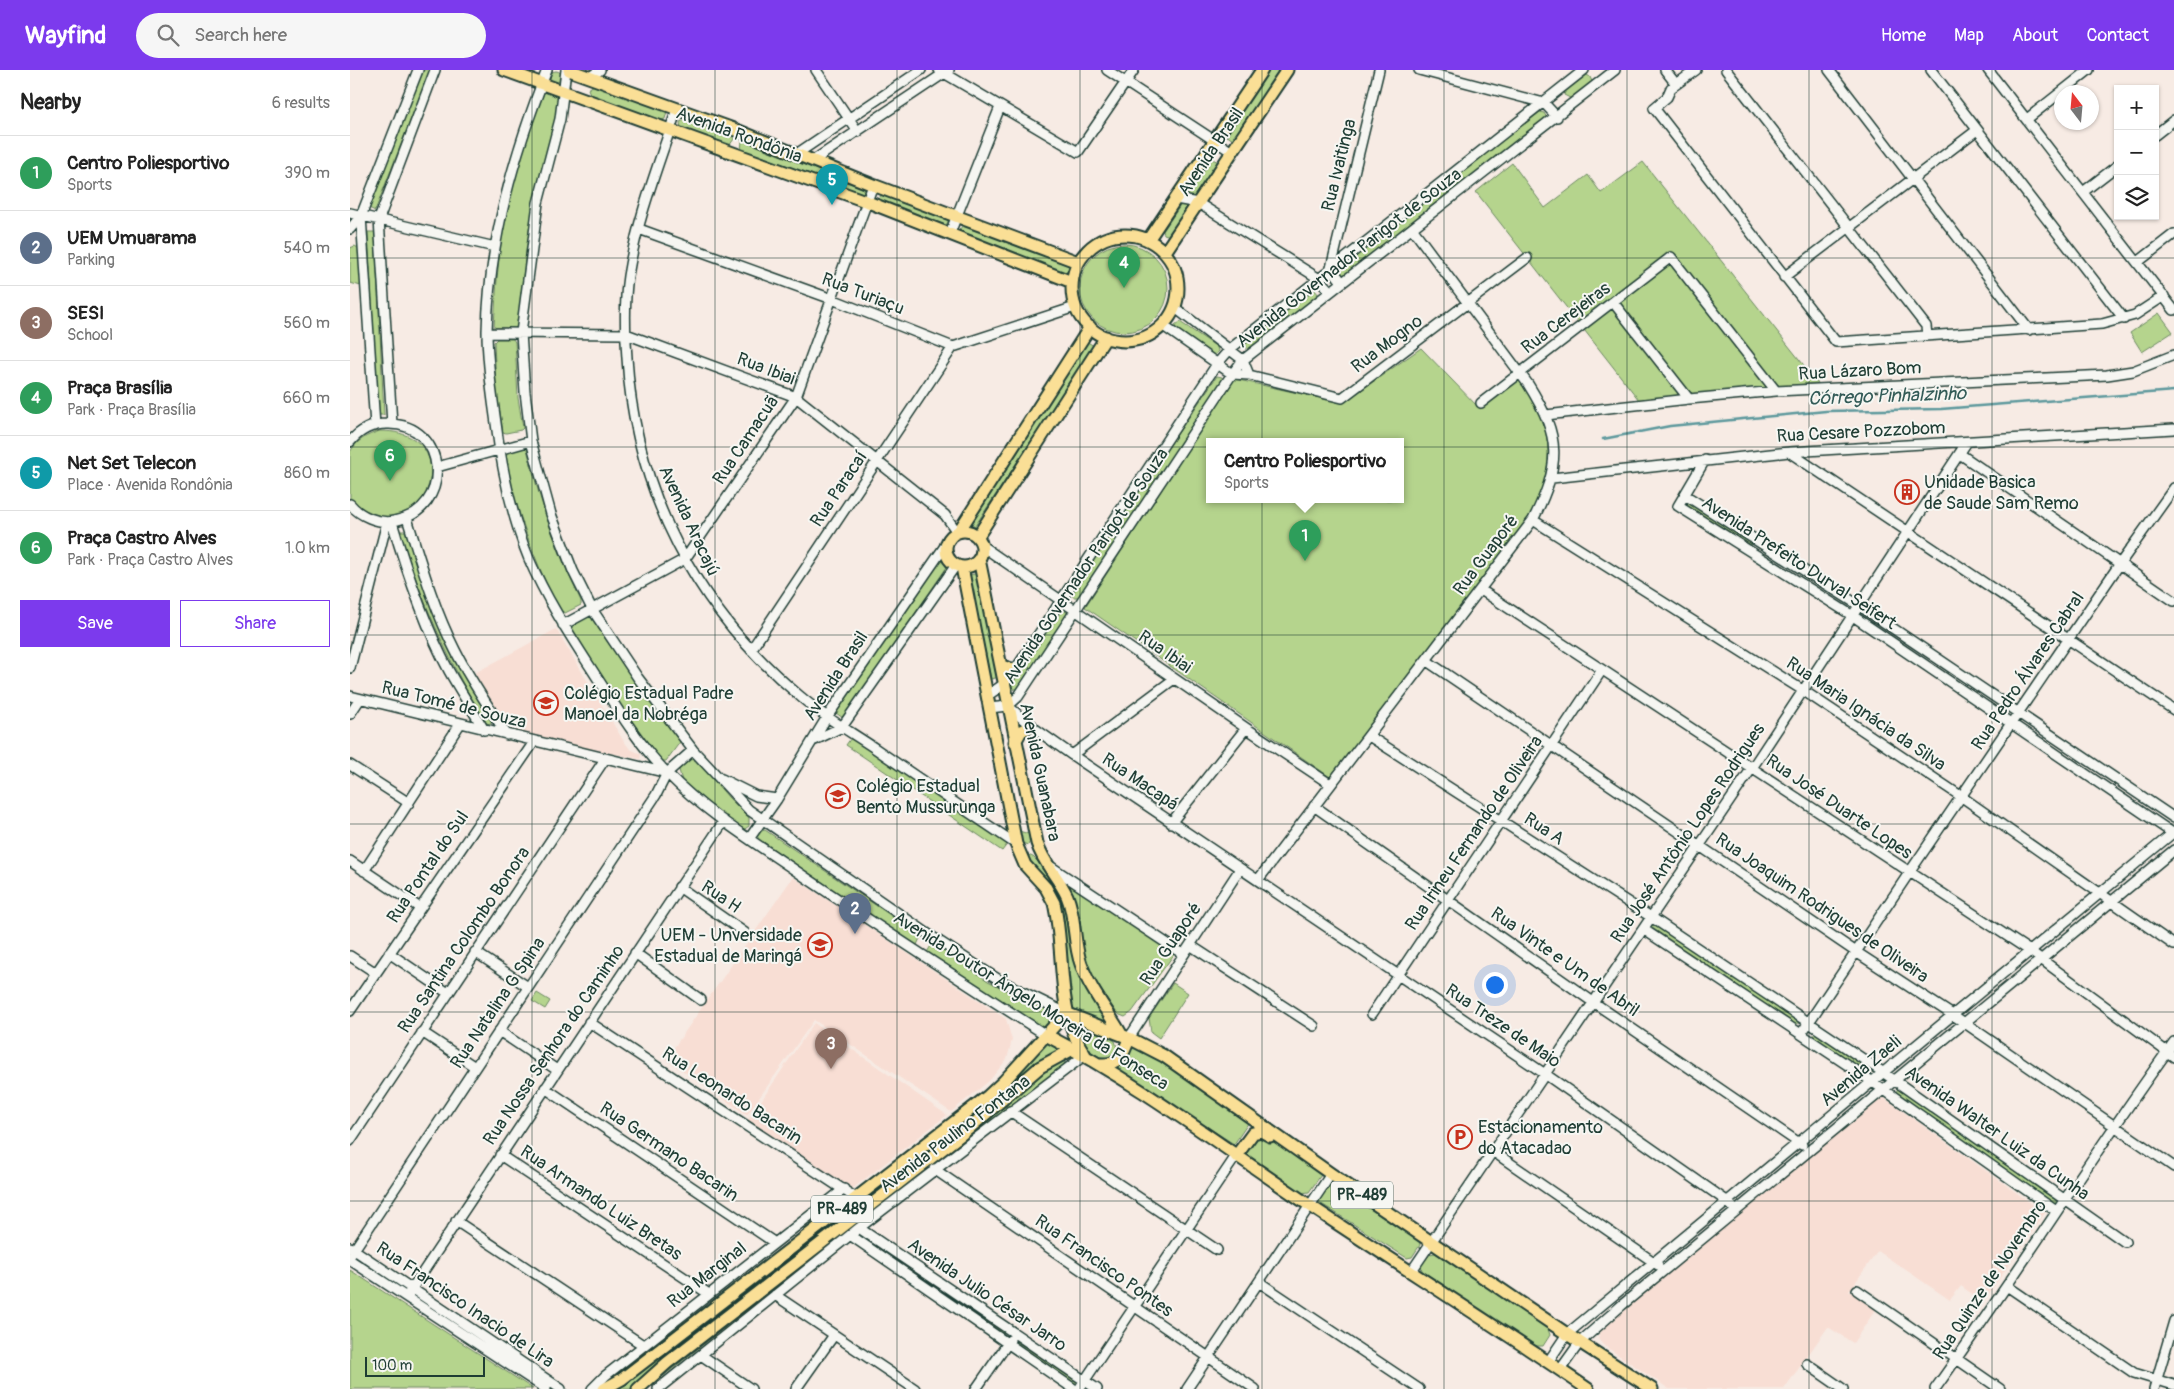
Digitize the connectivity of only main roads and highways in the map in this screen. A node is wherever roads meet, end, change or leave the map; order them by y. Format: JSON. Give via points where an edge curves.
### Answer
{"nodes":[{"id":1,"x":504,"y":70,"type":"edge"},
{"id":2,"x":568,"y":70,"type":"edge"},
{"id":3,"x":1262,"y":70,"type":"edge"},
{"id":4,"x":1287,"y":70,"type":"edge"},
{"id":5,"x":595,"y":74,"type":"edge"},
{"id":6,"x":739,"y":131,"type":"junction"},
{"id":7,"x":732,"y":151,"type":"junction"},
{"id":8,"x":1148,"y":240,"type":"junction"},
{"id":9,"x":1164,"y":252,"type":"junction"},
{"id":10,"x":1078,"y":262,"type":"junction"},
{"id":11,"x":1072,"y":282,"type":"junction"},
{"id":12,"x":1090,"y":328,"type":"junction"},
{"id":13,"x":1106,"y":337,"type":"junction"},
{"id":14,"x":958,"y":532,"type":"junction"},
{"id":15,"x":980,"y":541,"type":"junction"},
{"id":16,"x":979,"y":559,"type":"junction"},
{"id":17,"x":959,"y":566,"type":"junction"},
{"id":18,"x":1001,"y":666,"type":"junction"},
{"id":19,"x":1015,"y":670,"type":"road end"},
{"id":20,"x":1031,"y":726,"type":"road end"},
{"id":21,"x":1016,"y":742,"type":"junction"},
{"id":22,"x":1068,"y":1018,"type":"junction"},
{"id":23,"x":1047,"y":1033,"type":"junction"},
{"id":24,"x":1125,"y":1036,"type":"junction"},
{"id":25,"x":1074,"y":1049,"type":"junction"},
{"id":26,"x":1085,"y":1055,"type":"junction"},
{"id":27,"x":1101,"y":1064,"type":"junction"},
{"id":28,"x":1280,"y":1139,"type":"junction"},
{"id":29,"x":1236,"y":1156,"type":"junction"},
{"id":30,"x":604,"y":1389,"type":"edge"},
{"id":31,"x":638,"y":1389,"type":"edge"},
{"id":32,"x":1588,"y":1389,"type":"edge"},
{"id":33,"x":1652,"y":1389,"type":"edge"}],
"edges":[{"from":1,"to":7,"type":"main road","name":"Avenida Rondônia"},
{"from":2,"to":5,"type":"main road","name":"Avenida Rondônia"},
{"from":3,"to":8,"type":"main road","name":"Avenida Brasil"},
{"from":4,"to":9,"type":"main road","name":"Avenida Brasil"},
{"from":5,"to":6,"type":"main road","name":"Avenida Rondônia","via":[[676,109]]},
{"from":6,"to":7,"type":"main road"},
{"from":6,"to":10,"type":"main road","name":"Avenida Rondônia"},
{"from":7,"to":11,"type":"main road","name":"Avenida Rondônia"},
{"from":8,"to":9,"type":"main road"},
{"from":8,"to":10,"type":"main road","via":[[1135,236],[1109,237],[1086,251]]},
{"from":9,"to":13,"type":"main road","via":[[1176,273],[1178,284],[1174,307],[1162,325],[1136,339]]},
{"from":10,"to":11,"type":"main road"},
{"from":11,"to":12,"type":"main road","via":[[1075,307]]},
{"from":12,"to":13,"type":"main road"},
{"from":12,"to":14,"type":"main road"},
{"from":13,"to":15,"type":"main road"},
{"from":14,"to":15,"type":"main road","via":[[972,532]]},
{"from":14,"to":17,"type":"main road","via":[[949,538],[946,551],[949,559]]},
{"from":15,"to":16,"type":"main road"},
{"from":16,"to":17,"type":"main road","via":[[968,566]]},
{"from":16,"to":18,"type":"main road","name":"Avenida Guanabara"},
{"from":17,"to":22,"type":"main road","name":"Avenida Guanabara","via":[[1016,844],[1025,865],[1046,888],[1054,903]]},
{"from":18,"to":19,"type":"main road"},
{"from":18,"to":21,"type":"main road","name":"Avenida Guanabara"},
{"from":20,"to":21,"type":"main road","via":[[1020,731]]},
{"from":21,"to":24,"type":"main road","name":"Avenida Guanabara","via":[[1040,852],[1071,906],[1076,945],[1087,978]]},
{"from":22,"to":23,"type":"main road","name":"PR-489","number":"PR-489"},
{"from":22,"to":24,"type":"main road","name":"Avenida Doutor Ângelo Moreira da Fonseca","number":"PR-489","via":[[1085,1020]]},
{"from":22,"to":26,"type":"main road","name":"Avenida Guanabara"},
{"from":23,"to":25,"type":"main road","name":"Avenida Doutor Ângelo Moreira da Fonseca","number":"PR-489"},
{"from":23,"to":30,"type":"main road","name":"PR-489","number":"PR-489","via":[[988,1096],[622,1379]]},
{"from":24,"to":27,"type":"main road","via":[[1119,1060],[1109,1065]]},
{"from":24,"to":28,"type":"main road","name":"Avenida Doutor Ângelo Moreira da Fonseca","number":"PR-489","via":[[1164,1056]]},
{"from":25,"to":26,"type":"main road","name":"Avenida Doutor Ângelo Moreira da Fonseca","number":"PR-489"},
{"from":25,"to":31,"type":"main road","name":"PR-489","number":"PR-489","via":[[1040,1066],[954,1140],[674,1357]]},
{"from":26,"to":27,"type":"main road","name":"Avenida Doutor Ângelo Moreira da Fonseca","number":"PR-489"},
{"from":27,"to":29,"type":"main road","name":"Avenida Doutor Ângelo Moreira da Fonseca","number":"PR-489"},
{"from":28,"to":29,"type":"main road","via":[[1255,1132]]},
{"from":28,"to":33,"type":"main road","name":"Avenida Doutor Ângelo Moreira da Fonseca","number":"PR-489"},
{"from":29,"to":32,"type":"main road","name":"Avenida Doutor Ângelo Moreira da Fonseca","number":"PR-489"}]}
